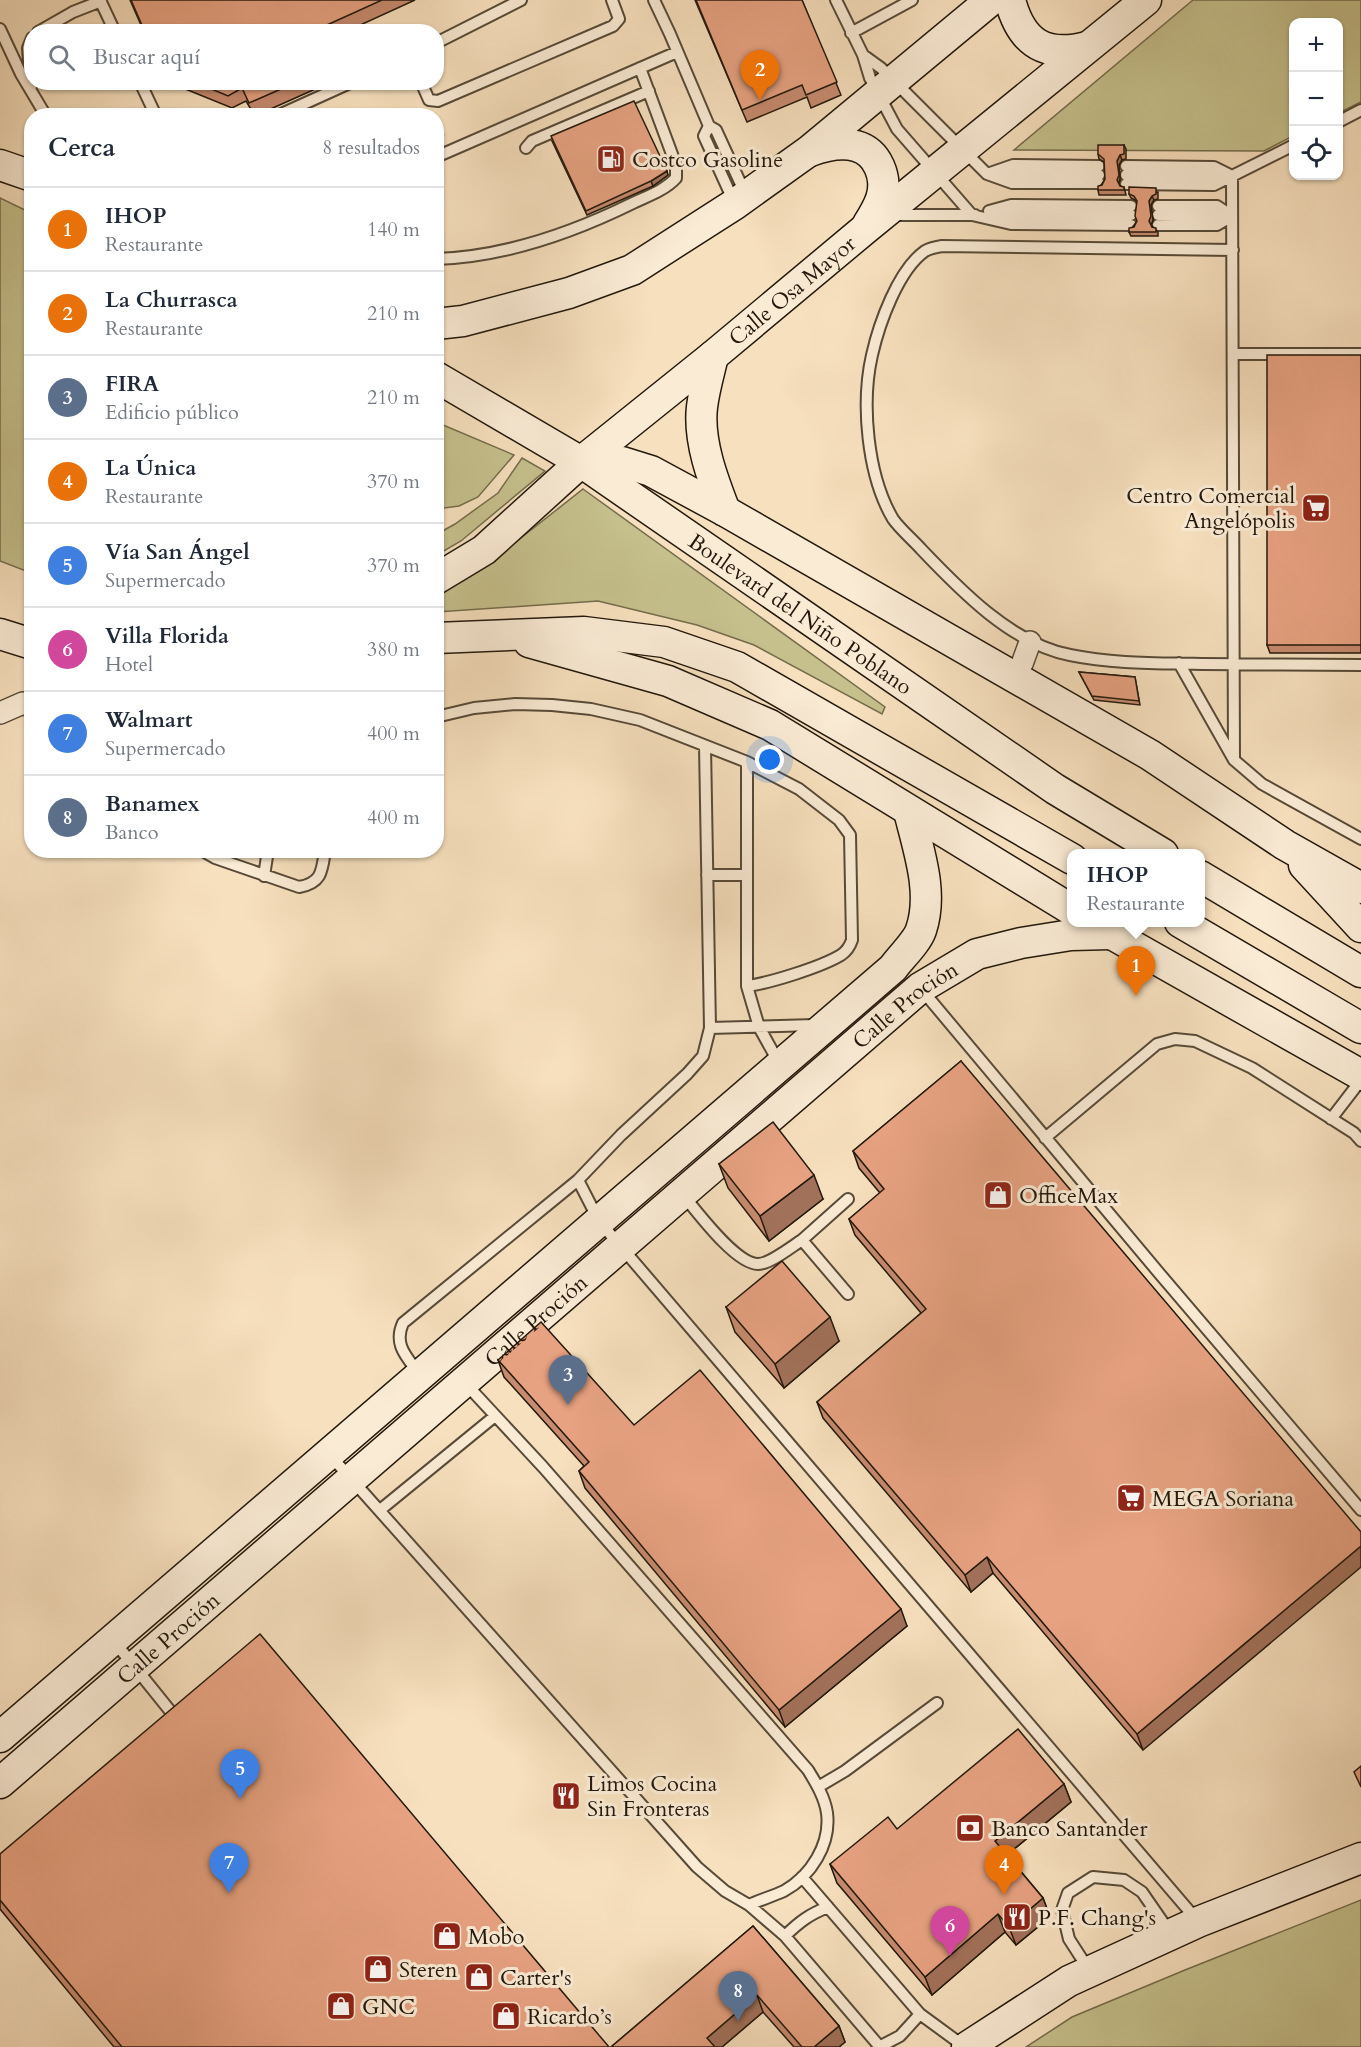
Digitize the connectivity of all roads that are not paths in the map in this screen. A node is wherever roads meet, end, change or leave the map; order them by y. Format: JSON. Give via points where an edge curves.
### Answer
{"nodes":[{"id":1,"x":521,"y":0,"type":"edge"},
{"id":2,"x":612,"y":0,"type":"edge"},
{"id":3,"x":654,"y":0,"type":"edge"},
{"id":4,"x":837,"y":0,"type":"edge"},
{"id":5,"x":912,"y":0,"type":"edge"},
{"id":6,"x":991,"y":0,"type":"edge"},
{"id":7,"x":1010,"y":0,"type":"edge"},
{"id":8,"x":1146,"y":0,"type":"edge"},
{"id":9,"x":101,"y":1,"type":"edge"},
{"id":10,"x":52,"y":24,"type":"edge"},
{"id":11,"x":111,"y":24,"type":"edge"},
{"id":12,"x":0,"y":28,"type":"edge"},
{"id":13,"x":851,"y":33,"type":"junction"},
{"id":14,"x":444,"y":39,"type":"edge"},
{"id":15,"x":1087,"y":47,"type":"junction"},
{"id":16,"x":677,"y":52,"type":"junction"},
{"id":17,"x":863,"y":55,"type":"junction"},
{"id":18,"x":640,"y":68,"type":"junction"},
{"id":19,"x":24,"y":79,"type":"edge"},
{"id":20,"x":886,"y":88,"type":"junction"},
{"id":21,"x":31,"y":90,"type":"edge"},
{"id":22,"x":144,"y":90,"type":"edge"},
{"id":23,"x":334,"y":90,"type":"edge"},
{"id":24,"x":425,"y":90,"type":"edge"},
{"id":25,"x":649,"y":91,"type":"junction"},
{"id":26,"x":41,"y":108,"type":"edge"},
{"id":27,"x":152,"y":108,"type":"edge"},
{"id":28,"x":295,"y":108,"type":"edge"},
{"id":29,"x":1361,"y":110,"type":"edge"},
{"id":30,"x":1343,"y":119,"type":"edge"},
{"id":31,"x":1289,"y":147,"type":"edge"},
{"id":32,"x":526,"y":148,"type":"dead end"},
{"id":33,"x":963,"y":149,"type":"junction"},
{"id":34,"x":809,"y":151,"type":"junction"},
{"id":35,"x":444,"y":154,"type":"edge"},
{"id":36,"x":0,"y":165,"type":"edge"},
{"id":37,"x":24,"y":173,"type":"edge"},
{"id":38,"x":935,"y":173,"type":"junction"},
{"id":39,"x":987,"y":174,"type":"junction"},
{"id":40,"x":1232,"y":176,"type":"junction"},
{"id":41,"x":741,"y":200,"type":"junction"},
{"id":42,"x":972,"y":215,"type":"junction"},
{"id":43,"x":1131,"y":215,"type":"dead end"},
{"id":44,"x":1232,"y":216,"type":"junction"},
{"id":45,"x":874,"y":222,"type":"junction"},
{"id":46,"x":1233,"y":250,"type":"junction"},
{"id":47,"x":444,"y":258,"type":"edge"},
{"id":48,"x":444,"y":323,"type":"edge"},
{"id":49,"x":1233,"y":354,"type":"junction"},
{"id":50,"x":1361,"y":354,"type":"edge"},
{"id":51,"x":713,"y":356,"type":"junction"},
{"id":52,"x":444,"y":382,"type":"edge"},
{"id":53,"x":581,"y":462,"type":"junction"},
{"id":54,"x":725,"y":511,"type":"junction"},
{"id":55,"x":444,"y":574,"type":"edge"},
{"id":56,"x":0,"y":633,"type":"edge"},
{"id":57,"x":500,"y":634,"type":"junction"},
{"id":58,"x":444,"y":638,"type":"edge"},
{"id":59,"x":24,"y":641,"type":"edge"},
{"id":60,"x":1030,"y":642,"type":"junction"},
{"id":61,"x":1179,"y":663,"type":"junction"},
{"id":62,"x":1022,"y":664,"type":"dead end"},
{"id":63,"x":1234,"y":664,"type":"junction"},
{"id":64,"x":1361,"y":665,"type":"edge"},
{"id":65,"x":24,"y":703,"type":"edge"},
{"id":66,"x":0,"y":713,"type":"edge"},
{"id":67,"x":444,"y":715,"type":"edge"},
{"id":68,"x":705,"y":746,"type":"junction"},
{"id":69,"x":1234,"y":760,"type":"junction"},
{"id":70,"x":747,"y":762,"type":"junction"},
{"id":71,"x":909,"y":811,"type":"junction"},
{"id":72,"x":1361,"y":839,"type":"edge"},
{"id":73,"x":1285,"y":845,"type":"junction"},
{"id":74,"x":1155,"y":849,"type":"edge"},
{"id":75,"x":1067,"y":857,"type":"edge"},
{"id":76,"x":215,"y":858,"type":"edge"},
{"id":77,"x":267,"y":858,"type":"edge"},
{"id":78,"x":324,"y":858,"type":"edge"},
{"id":79,"x":707,"y":875,"type":"junction"},
{"id":80,"x":747,"y":875,"type":"junction"},
{"id":81,"x":264,"y":876,"type":"junction"},
{"id":82,"x":1205,"y":879,"type":"edge"},
{"id":83,"x":1361,"y":888,"type":"edge"},
{"id":84,"x":1067,"y":908,"type":"edge"},
{"id":85,"x":1189,"y":927,"type":"edge"},
{"id":86,"x":1361,"y":927,"type":"edge"},
{"id":87,"x":1101,"y":928,"type":"edge"},
{"id":88,"x":1361,"y":972,"type":"edge"},
{"id":89,"x":747,"y":986,"type":"junction"},
{"id":90,"x":920,"y":988,"type":"junction"},
{"id":91,"x":826,"y":1025,"type":"junction"},
{"id":92,"x":759,"y":1027,"type":"junction"},
{"id":93,"x":710,"y":1028,"type":"junction"},
{"id":94,"x":1361,"y":1028,"type":"edge"},
{"id":95,"x":780,"y":1065,"type":"junction"},
{"id":96,"x":1361,"y":1075,"type":"edge"},
{"id":97,"x":1361,"y":1080,"type":"edge"},
{"id":98,"x":1331,"y":1119,"type":"junction"},
{"id":99,"x":1045,"y":1138,"type":"junction"},
{"id":100,"x":1361,"y":1141,"type":"edge"},
{"id":101,"x":578,"y":1180,"type":"junction"},
{"id":102,"x":682,"y":1193,"type":"junction"},
{"id":103,"x":848,"y":1199,"type":"dead end"},
{"id":104,"x":599,"y":1221,"type":"junction"},
{"id":105,"x":802,"y":1240,"type":"junction"},
{"id":106,"x":621,"y":1246,"type":"junction"},
{"id":107,"x":848,"y":1294,"type":"dead end"},
{"id":108,"x":420,"y":1375,"type":"junction"},
{"id":109,"x":464,"y":1383,"type":"junction"},
{"id":110,"x":495,"y":1416,"type":"junction"},
{"id":111,"x":368,"y":1420,"type":"junction"},
{"id":112,"x":391,"y":1445,"type":"junction"},
{"id":113,"x":329,"y":1454,"type":"junction"},
{"id":114,"x":352,"y":1479,"type":"junction"},
{"id":115,"x":380,"y":1510,"type":"junction"},
{"id":116,"x":1361,"y":1510,"type":"edge"},
{"id":117,"x":113,"y":1640,"type":"junction"},
{"id":118,"x":135,"y":1666,"type":"junction"},
{"id":119,"x":937,"y":1703,"type":"dead end"},
{"id":120,"x":171,"y":1712,"type":"edge"},
{"id":121,"x":0,"y":1737,"type":"edge"},
{"id":122,"x":0,"y":1784,"type":"edge"},
{"id":123,"x":818,"y":1787,"type":"junction"},
{"id":124,"x":1361,"y":1858,"type":"edge"},
{"id":125,"x":802,"y":1877,"type":"junction"},
{"id":126,"x":749,"y":1905,"type":"junction"},
{"id":127,"x":828,"y":1907,"type":"junction"},
{"id":128,"x":1198,"y":1922,"type":"junction"},
{"id":129,"x":1171,"y":1934,"type":"junction"},
{"id":130,"x":785,"y":1936,"type":"junction"},
{"id":131,"x":1091,"y":1972,"type":"junction"},
{"id":132,"x":920,"y":2014,"type":"junction"},
{"id":133,"x":880,"y":2047,"type":"edge"},
{"id":134,"x":966,"y":2047,"type":"edge"}],
"edges":[{"from":1,"to":14,"type":"lane"},
{"from":2,"to":24,"type":"lane","via":[[619,19],[613,26],[438,101],[429,100]]},
{"from":3,"to":16,"type":"lane"},
{"from":4,"to":13,"type":"lane"},
{"from":5,"to":13,"type":"lane"},
{"from":6,"to":20,"type":"main road"},
{"from":7,"to":15,"type":"main road","via":[[1023,32],[1041,46],[1067,52]]},
{"from":8,"to":15,"type":"main road","name":"Calle Osa Mayor"},
{"from":9,"to":10,"type":"lane"},
{"from":9,"to":11,"type":"lane"},
{"from":12,"to":19,"type":"lane"},
{"from":13,"to":17,"type":"lane"},
{"from":15,"to":33,"type":"main road","name":"Calle Osa Mayor"},
{"from":16,"to":18,"type":"lane"},
{"from":16,"to":41,"type":"lane","via":[[709,126],[716,130]]},
{"from":17,"to":20,"type":"lane","via":[[881,68]]},
{"from":17,"to":20,"type":"lane","via":[[870,78]]},
{"from":18,"to":25,"type":"lane"},
{"from":18,"to":35,"type":"lane"},
{"from":20,"to":33,"type":"lane"},
{"from":20,"to":34,"type":"main road"},
{"from":20,"to":38,"type":"lane","via":[[897,129]]},
{"from":21,"to":26,"type":"lane"},
{"from":22,"to":27,"type":"lane"},
{"from":23,"to":28,"type":"lane"},
{"from":25,"to":32,"type":"lane","via":[[532,141]]},
{"from":25,"to":47,"type":"lane","via":[[676,165],[676,178],[668,186],[554,237],[472,256]]},
{"from":29,"to":30,"type":"lane"},
{"from":31,"to":40,"type":"lane"},
{"from":33,"to":38,"type":"main road","name":"Calle Osa Mayor"},
{"from":33,"to":39,"type":"lane"},
{"from":34,"to":41,"type":"main road"},
{"from":34,"to":45,"type":"main road","via":[[856,146],[876,159],[883,188]]},
{"from":36,"to":37,"type":"main road"},
{"from":38,"to":42,"type":"lane"},
{"from":38,"to":45,"type":"main road","name":"Calle Osa Mayor"},
{"from":39,"to":39,"type":"lane","via":[[1013,165],[1099,175],[1012,183]]},
{"from":40,"to":40,"type":"lane","via":[[1214,167],[1126,175],[1214,185]]},
{"from":40,"to":44,"type":"lane"},
{"from":41,"to":48,"type":"main road","via":[[632,270],[569,293]]},
{"from":42,"to":43,"type":"lane"},
{"from":42,"to":45,"type":"lane"},
{"from":44,"to":44,"type":"lane","via":[[1217,225],[1158,216],[1217,206]]},
{"from":44,"to":46,"type":"lane"},
{"from":45,"to":51,"type":"main road","name":"Calle Osa Mayor"},
{"from":46,"to":49,"type":"lane"},
{"from":46,"to":60,"type":"lane","via":[[942,246],[915,259],[894,292],[869,367],[869,445],[878,483],[894,519],[926,554],[980,606]]},
{"from":49,"to":50,"type":"lane"},
{"from":49,"to":63,"type":"lane"},
{"from":51,"to":53,"type":"main road","name":"Calle Osa Mayor"},
{"from":51,"to":54,"type":"main road","via":[[702,408],[704,443]]},
{"from":52,"to":53,"type":"main road","name":"Boulevard del Niño Poblano"},
{"from":53,"to":54,"type":"main road","via":[[622,462],[651,471]]},
{"from":53,"to":55,"type":"main road","name":"Calle Osa Mayor","via":[[484,550]]},
{"from":53,"to":74,"type":"main road","name":"Boulevard del Niño Poblano","via":[[1055,789]]},
{"from":54,"to":73,"type":"main road","via":[[1150,755]]},
{"from":56,"to":59,"type":"main road"},
{"from":57,"to":58,"type":"main road"},
{"from":57,"to":71,"type":"main road","via":[[668,681],[770,725]]},
{"from":57,"to":75,"type":"main road","via":[[584,632],[664,642],[737,667]]},
{"from":60,"to":61,"type":"lane","via":[[1069,655],[1123,662]]},
{"from":60,"to":62,"type":"street"},
{"from":61,"to":63,"type":"lane"},
{"from":61,"to":69,"type":"lane"},
{"from":63,"to":64,"type":"lane"},
{"from":63,"to":69,"type":"lane"},
{"from":65,"to":66,"type":"street"},
{"from":67,"to":68,"type":"lane","via":[[515,704],[591,709],[640,720]]},
{"from":68,"to":70,"type":"lane"},
{"from":68,"to":79,"type":"lane"},
{"from":69,"to":72,"type":"lane","via":[[1262,784]]},
{"from":70,"to":80,"type":"lane"},
{"from":70,"to":89,"type":"lane","via":[[799,789],[845,825],[850,835],[852,940],[841,955],[800,972]]},
{"from":71,"to":84,"type":"main road"},
{"from":71,"to":91,"type":"main road","name":"Calle Proción","via":[[925,880],[926,904],[920,932],[893,968]]},
{"from":73,"to":83,"type":"main road"},
{"from":73,"to":86,"type":"main road"},
{"from":76,"to":81,"type":"lane"},
{"from":77,"to":81,"type":"lane"},
{"from":78,"to":81,"type":"lane","via":[[318,879],[309,885],[299,887]]},
{"from":79,"to":80,"type":"lane"},
{"from":79,"to":93,"type":"lane"},
{"from":80,"to":89,"type":"lane"},
{"from":82,"to":88,"type":"main road"},
{"from":85,"to":94,"type":"main road"},
{"from":87,"to":90,"type":"main road","name":"Calle Proción","via":[[977,954]]},
{"from":87,"to":96,"type":"main road"},
{"from":89,"to":92,"type":"lane"},
{"from":90,"to":99,"type":"lane"},
{"from":90,"to":102,"type":"main road","name":"Calle Proción"},
{"from":91,"to":92,"type":"lane"},
{"from":91,"to":95,"type":"main road","name":"Calle Proción"},
{"from":92,"to":93,"type":"lane"},
{"from":92,"to":95,"type":"lane"},
{"from":93,"to":101,"type":"lane","via":[[703,1056]]},
{"from":95,"to":104,"type":"main road","name":"Calle Proción"},
{"from":97,"to":98,"type":"lane"},
{"from":98,"to":99,"type":"lane","via":[[1252,1068],[1195,1041],[1175,1039],[1157,1044]]},
{"from":98,"to":100,"type":"lane"},
{"from":99,"to":116,"type":"lane"},
{"from":101,"to":104,"type":"lane"},
{"from":101,"to":108,"type":"lane","via":[[404,1323],[398,1333],[399,1341]]},
{"from":102,"to":105,"type":"lane","via":[[742,1259],[757,1264],[769,1261]]},
{"from":102,"to":106,"type":"main road","name":"Calle Proción"},
{"from":103,"to":105,"type":"lane"},
{"from":104,"to":106,"type":"lane"},
{"from":104,"to":108,"type":"main road","name":"Calle Proción"},
{"from":105,"to":107,"type":"lane"},
{"from":106,"to":109,"type":"main road","name":"Calle Proción"},
{"from":106,"to":128,"type":"lane"},
{"from":108,"to":111,"type":"main road","name":"Calle Proción"},
{"from":109,"to":110,"type":"lane"},
{"from":109,"to":112,"type":"main road","name":"Calle Proción"},
{"from":110,"to":115,"type":"lane"},
{"from":110,"to":123,"type":"lane","via":[[808,1770]]},
{"from":111,"to":112,"type":"main road"},
{"from":111,"to":113,"type":"main road","name":"Calle Proción"},
{"from":112,"to":114,"type":"main road","name":"Calle Proción"},
{"from":113,"to":114,"type":"lane"},
{"from":113,"to":117,"type":"main road","name":"Calle Proción"},
{"from":114,"to":115,"type":"lane"},
{"from":114,"to":118,"type":"main road","name":"Calle Proción"},
{"from":115,"to":126,"type":"lane","via":[[697,1867]]},
{"from":117,"to":118,"type":"lane"},
{"from":117,"to":121,"type":"main road","name":"Calle Proción"},
{"from":118,"to":120,"type":"lane"},
{"from":118,"to":122,"type":"main road","name":"Calle Proción"},
{"from":119,"to":123,"type":"lane","via":[[845,1772]]},
{"from":123,"to":125,"type":"lane","via":[[827,1814],[825,1837],[816,1861]]},
{"from":124,"to":128,"type":"main road"},
{"from":125,"to":126,"type":"lane","via":[[785,1890]]},
{"from":125,"to":127,"type":"lane"},
{"from":126,"to":130,"type":"lane"},
{"from":127,"to":130,"type":"lane","via":[[801,1920]]},
{"from":127,"to":132,"type":"lane"},
{"from":128,"to":129,"type":"main road"},
{"from":129,"to":131,"type":"main road"},
{"from":129,"to":131,"type":"lane","via":[[1142,1892],[1124,1880],[1093,1877],[1068,1893],[1062,1910],[1069,1939]]},
{"from":130,"to":133,"type":"lane"},
{"from":131,"to":134,"type":"main road","via":[[1069,1981]]},
{"from":132,"to":133,"type":"lane","via":[[900,2036]]},
{"from":132,"to":134,"type":"lane"}]}
